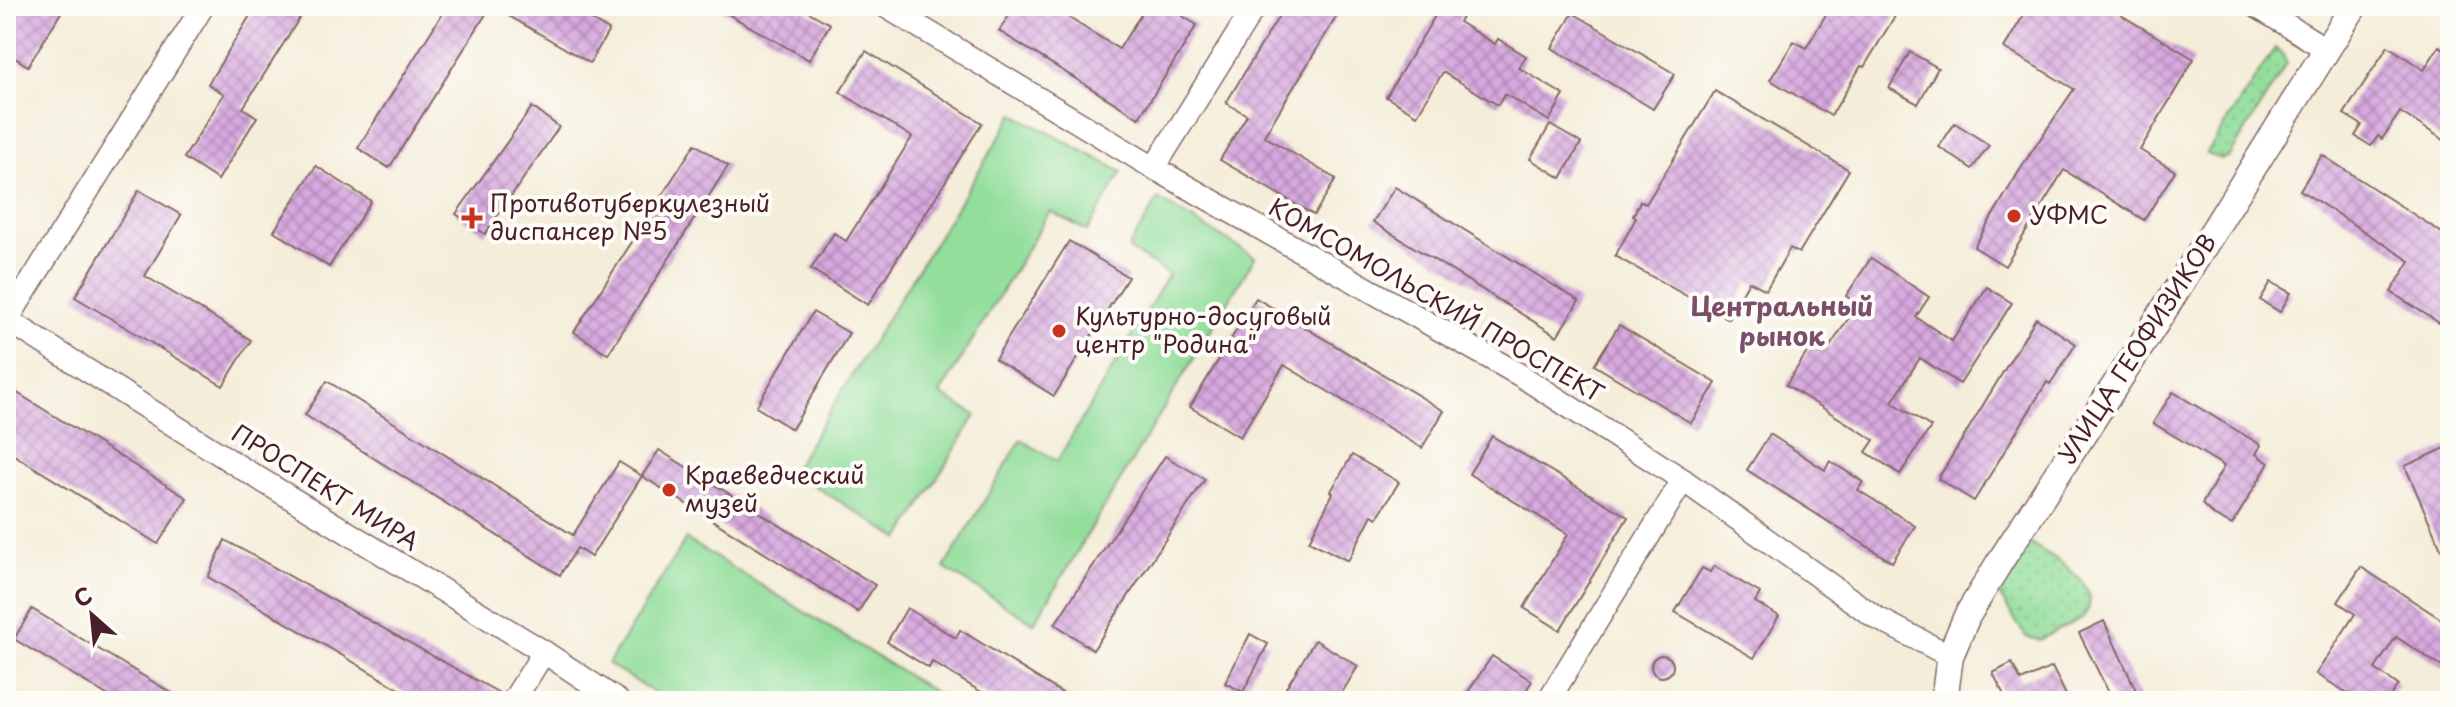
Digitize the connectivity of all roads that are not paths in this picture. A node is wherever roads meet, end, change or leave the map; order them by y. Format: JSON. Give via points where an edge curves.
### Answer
{"nodes":[{"id":1,"x":203,"y":6,"type":"edge"},
{"id":2,"x":885,"y":6,"type":"edge"},
{"id":3,"x":1255,"y":6,"type":"edge"},
{"id":4,"x":2256,"y":6,"type":"edge"},
{"id":5,"x":2354,"y":6,"type":"edge"},
{"id":6,"x":2326,"y":49,"type":"junction"},
{"id":7,"x":1154,"y":168,"type":"junction"},
{"id":8,"x":6,"y":320,"type":"edge"},
{"id":9,"x":1683,"y":480,"type":"junction"},
{"id":10,"x":544,"y":652,"type":"junction"},
{"id":11,"x":1950,"y":656,"type":"junction"},
{"id":12,"x":513,"y":701,"type":"edge"},
{"id":13,"x":618,"y":701,"type":"edge"},
{"id":14,"x":1548,"y":701,"type":"edge"},
{"id":15,"x":1944,"y":701,"type":"edge"}],
"edges":[{"from":1,"to":8,"type":"street"},
{"from":2,"to":7,"type":"street","name":"КОМСОМОЛЬСКИЙ ПРОСПЕКТ"},
{"from":3,"to":7,"type":"street"},
{"from":4,"to":6,"type":"street"},
{"from":5,"to":6,"type":"main road","name":"УЛИЦА ГЕОФИЗИКОВ"},
{"from":6,"to":11,"type":"main road","name":"УЛИЦА ГЕОФИЗИКОВ","via":[[1999,563]]},
{"from":7,"to":9,"type":"street","name":"КОМСОМОЛЬСКИЙ ПРОСПЕКТ","via":[[1520,375]]},
{"from":8,"to":10,"type":"street","name":"ПРОСПЕКТ МИРА"},
{"from":9,"to":11,"type":"street","name":"КОМСОМОЛЬСКИЙ ПРОСПЕКТ","via":[[1875,617]]},
{"from":9,"to":14,"type":"street"},
{"from":10,"to":12,"type":"street"},
{"from":10,"to":13,"type":"street","name":"ПРОСПЕКТ МИРА"},
{"from":11,"to":15,"type":"main road","name":"УЛИЦА ГЕОФИЗИКОВ"}]}
